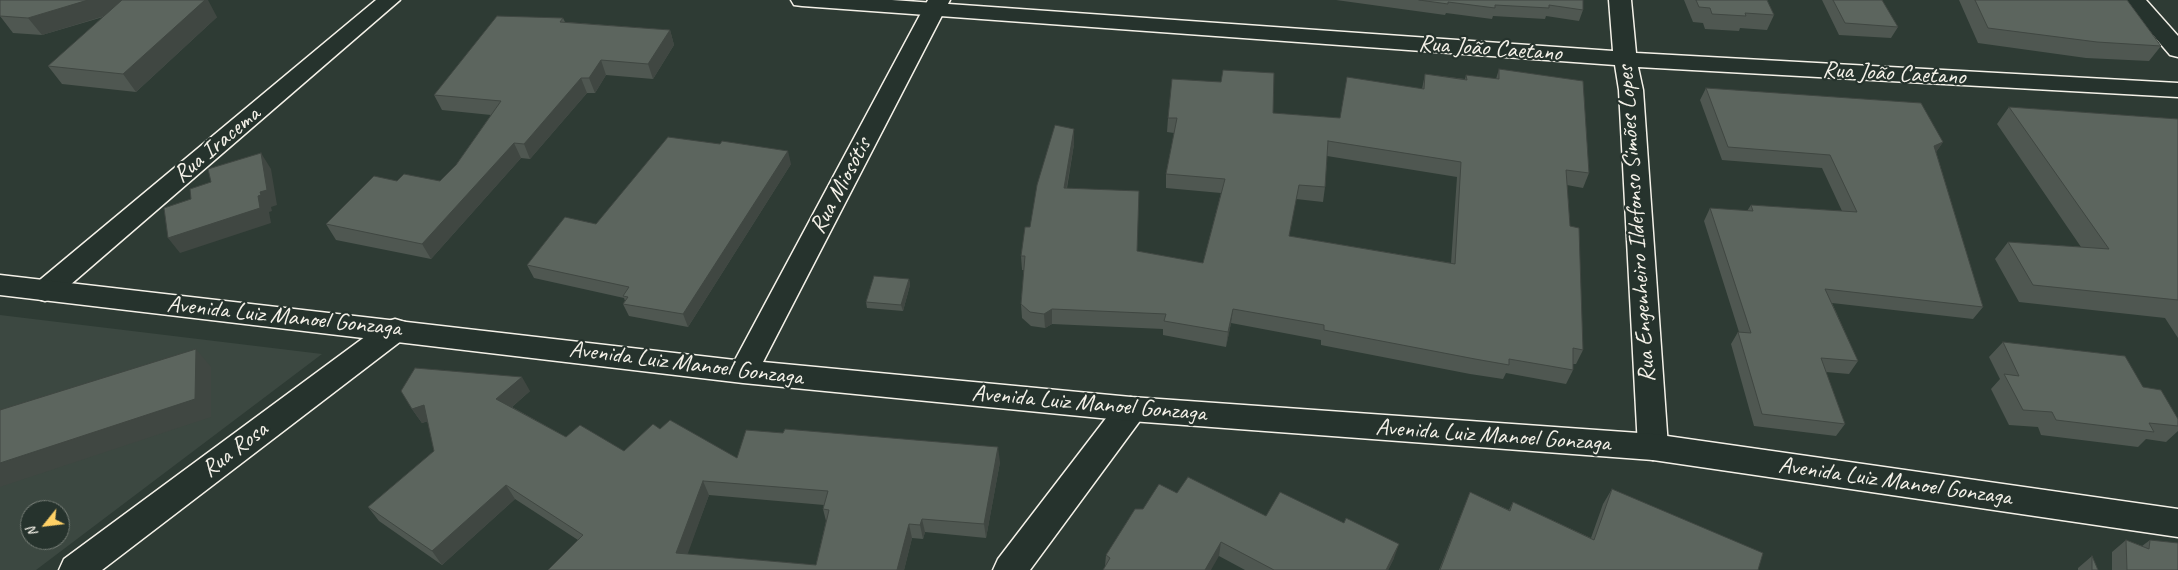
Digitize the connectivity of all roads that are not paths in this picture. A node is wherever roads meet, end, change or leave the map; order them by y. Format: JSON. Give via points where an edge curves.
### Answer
{"nodes":[{"id":1,"x":389,"y":0,"type":"edge"},
{"id":2,"x":802,"y":0,"type":"edge"},
{"id":3,"x":1620,"y":0,"type":"edge"},
{"id":4,"x":2134,"y":0,"type":"edge"},
{"id":5,"x":937,"y":4,"type":"edge"},
{"id":6,"x":2178,"y":50,"type":"edge"},
{"id":7,"x":1625,"y":59,"type":"junction"},
{"id":8,"x":2178,"y":90,"type":"edge"},
{"id":9,"x":0,"y":285,"type":"edge"},
{"id":10,"x":45,"y":290,"type":"junction"},
{"id":11,"x":395,"y":330,"type":"junction"},
{"id":12,"x":743,"y":372,"type":"junction"},
{"id":13,"x":1130,"y":409,"type":"junction"},
{"id":14,"x":1653,"y":447,"type":"junction"},
{"id":15,"x":2178,"y":523,"type":"edge"},
{"id":16,"x":76,"y":570,"type":"edge"},
{"id":17,"x":1010,"y":570,"type":"edge"}],
"edges":[{"from":1,"to":10,"type":"street","name":"Rua Iracema"},
{"from":2,"to":5,"type":"street","name":"Rua João Caetano"},
{"from":3,"to":7,"type":"street","name":"Rua Engenheiro Ildefonso Simões Lopes"},
{"from":4,"to":6,"type":"street"},
{"from":5,"to":7,"type":"street","name":"Rua João Caetano"},
{"from":5,"to":12,"type":"street","name":"Rua Miosótis"},
{"from":7,"to":8,"type":"street","name":"Rua João Caetano"},
{"from":7,"to":14,"type":"street","name":"Rua Engenheiro Ildefonso Simões Lopes","via":[[1630,90]]},
{"from":9,"to":10,"type":"street","name":"Avenida Luiz Manoel Gonzaga"},
{"from":10,"to":11,"type":"street","name":"Avenida Luiz Manoel Gonzaga"},
{"from":11,"to":12,"type":"street","name":"Avenida Luiz Manoel Gonzaga"},
{"from":11,"to":16,"type":"street","name":"Rua Rosa"},
{"from":12,"to":13,"type":"street","name":"Avenida Luiz Manoel Gonzaga"},
{"from":13,"to":14,"type":"street","name":"Avenida Luiz Manoel Gonzaga"},
{"from":13,"to":17,"type":"street"},
{"from":14,"to":15,"type":"street","name":"Avenida Luiz Manoel Gonzaga"}]}
